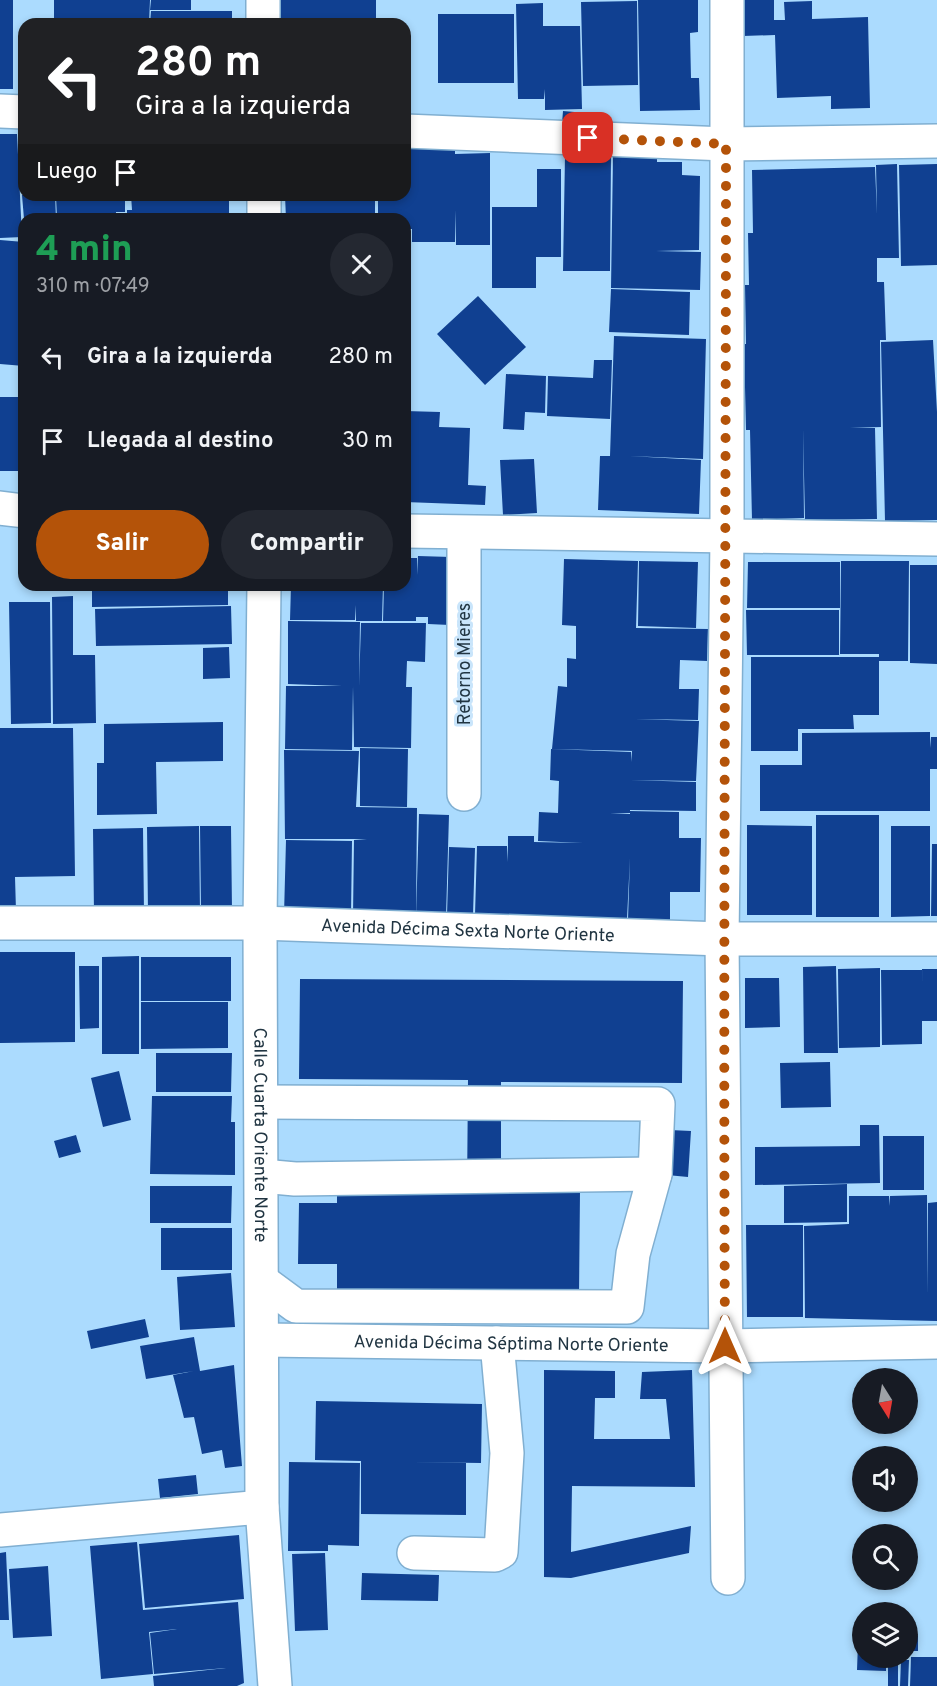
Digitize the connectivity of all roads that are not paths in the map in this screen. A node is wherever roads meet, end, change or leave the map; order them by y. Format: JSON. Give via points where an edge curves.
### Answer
{"nodes":[{"id":1,"x":263,"y":0,"type":"edge"},
{"id":2,"x":727,"y":0,"type":"edge"},
{"id":3,"x":263,"y":18,"type":"edge"},
{"id":4,"x":0,"y":111,"type":"edge"},
{"id":5,"x":18,"y":112,"type":"edge"},
{"id":6,"x":411,"y":130,"type":"edge"},
{"id":7,"x":937,"y":141,"type":"edge"},
{"id":8,"x":726,"y":144,"type":"junction"},
{"id":9,"x":0,"y":508,"type":"edge"},
{"id":10,"x":18,"y":510,"type":"edge"},
{"id":11,"x":411,"y":531,"type":"edge"},
{"id":12,"x":464,"y":533,"type":"junction"},
{"id":13,"x":727,"y":537,"type":"junction"},
{"id":14,"x":937,"y":539,"type":"edge"},
{"id":15,"x":264,"y":591,"type":"edge"},
{"id":16,"x":464,"y":794,"type":"dead end"},
{"id":17,"x":0,"y":923,"type":"edge"},
{"id":18,"x":260,"y":923,"type":"junction"},
{"id":19,"x":722,"y":939,"type":"junction"},
{"id":20,"x":937,"y":939,"type":"edge"},
{"id":21,"x":262,"y":1102,"type":"junction"},
{"id":22,"x":655,"y":1174,"type":"junction"},
{"id":23,"x":262,"y":1176,"type":"junction"},
{"id":24,"x":262,"y":1281,"type":"junction"},
{"id":25,"x":262,"y":1340,"type":"junction"},
{"id":26,"x":937,"y":1341,"type":"edge"},
{"id":27,"x":497,"y":1343,"type":"junction"},
{"id":28,"x":725,"y":1346,"type":"junction"},
{"id":29,"x":262,"y":1507,"type":"junction"},
{"id":30,"x":0,"y":1530,"type":"edge"},
{"id":31,"x":414,"y":1553,"type":"dead end"},
{"id":32,"x":728,"y":1578,"type":"dead end"},
{"id":33,"x":275,"y":1686,"type":"edge"}],
"edges":[{"from":1,"to":3,"type":"street"},
{"from":2,"to":8,"type":"street"},
{"from":4,"to":5,"type":"street"},
{"from":6,"to":8,"type":"street"},
{"from":7,"to":8,"type":"street"},
{"from":8,"to":13,"type":"street"},
{"from":9,"to":10,"type":"street"},
{"from":11,"to":12,"type":"street"},
{"from":12,"to":13,"type":"street"},
{"from":12,"to":16,"type":"street","name":"Retorno Mieres"},
{"from":13,"to":14,"type":"street"},
{"from":13,"to":19,"type":"street"},
{"from":15,"to":18,"type":"street","name":"Calle Cuarta Oriente Norte"},
{"from":17,"to":18,"type":"street","name":"Avenida Décima Sexta Norte Oriente"},
{"from":18,"to":19,"type":"street","name":"Avenida Décima Sexta Norte Oriente"},
{"from":18,"to":21,"type":"street","name":"Calle Cuarta Oriente Norte"},
{"from":19,"to":20,"type":"street","name":"Avenida Décima Sexta Norte Oriente"},
{"from":19,"to":28,"type":"street"},
{"from":21,"to":22,"type":"street","via":[[658,1104]]},
{"from":21,"to":23,"type":"street","name":"Calle Cuarta Oriente Norte"},
{"from":22,"to":23,"type":"street","via":[[295,1179]]},
{"from":22,"to":24,"type":"street","via":[[633,1254],[627,1307],[296,1306]]},
{"from":23,"to":24,"type":"street","name":"Calle Cuarta Oriente Norte"},
{"from":24,"to":25,"type":"street","name":"Calle Cuarta Oriente Norte"},
{"from":25,"to":27,"type":"street","name":"Avenida Décima Séptima Norte Oriente"},
{"from":25,"to":29,"type":"street","name":"Calle Cuarta Oriente Norte"},
{"from":26,"to":28,"type":"street","name":"Avenida Décima Séptima Norte Oriente"},
{"from":27,"to":28,"type":"street","name":"Avenida Décima Séptima Norte Oriente"},
{"from":27,"to":31,"type":"street","via":[[507,1453],[501,1552]]},
{"from":28,"to":32,"type":"street"},
{"from":29,"to":30,"type":"street"},
{"from":29,"to":33,"type":"street","name":"Calle Cuarta Oriente Norte"}]}
